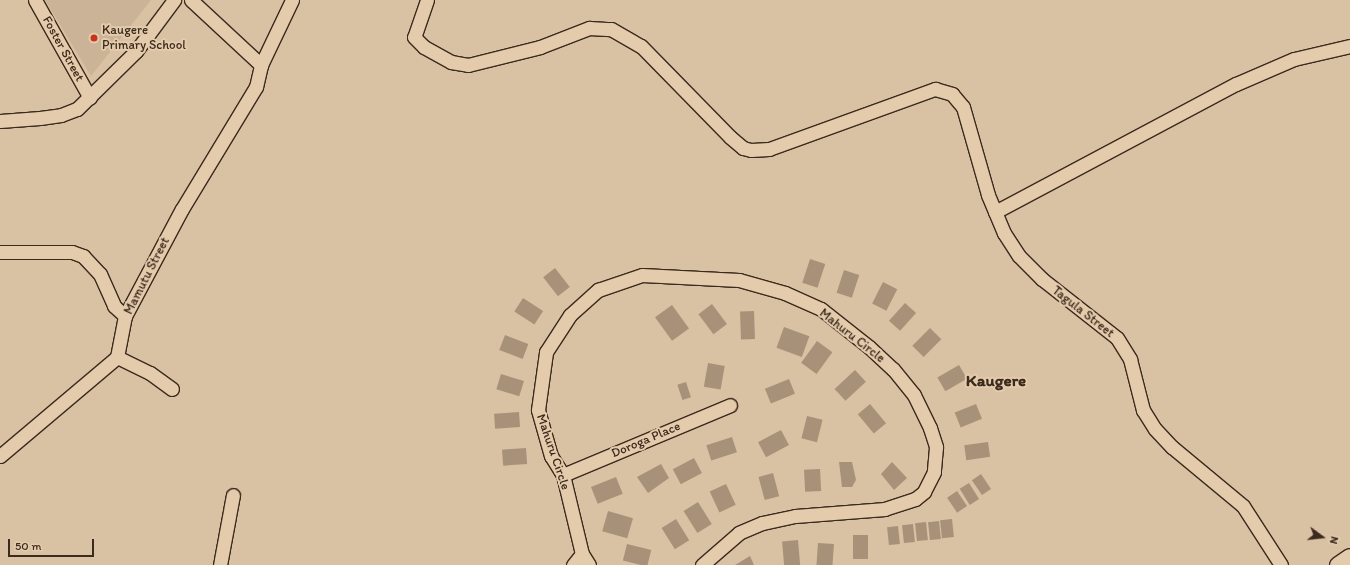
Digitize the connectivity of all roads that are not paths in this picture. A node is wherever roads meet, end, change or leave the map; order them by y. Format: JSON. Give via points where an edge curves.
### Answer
{"nodes":[{"id":1,"x":36,"y":0,"type":"edge"},
{"id":2,"x":174,"y":0,"type":"edge"},
{"id":3,"x":191,"y":0,"type":"edge"},
{"id":4,"x":292,"y":0,"type":"edge"},
{"id":5,"x":427,"y":0,"type":"edge"},
{"id":6,"x":1350,"y":46,"type":"edge"},
{"id":7,"x":261,"y":65,"type":"junction"},
{"id":8,"x":90,"y":98,"type":"junction"},
{"id":9,"x":0,"y":121,"type":"edge"},
{"id":10,"x":995,"y":212,"type":"junction"},
{"id":11,"x":0,"y":252,"type":"edge"},
{"id":12,"x":125,"y":316,"type":"junction"},
{"id":13,"x":117,"y":357,"type":"junction"},
{"id":14,"x":172,"y":389,"type":"dead end"},
{"id":15,"x":730,"y":405,"type":"dead end"},
{"id":16,"x":0,"y":456,"type":"edge"},
{"id":17,"x":563,"y":475,"type":"junction"},
{"id":18,"x":233,"y":495,"type":"dead end"},
{"id":19,"x":582,"y":554,"type":"junction"},
{"id":20,"x":1350,"y":556,"type":"edge"},
{"id":21,"x":220,"y":565,"type":"edge"},
{"id":22,"x":573,"y":565,"type":"edge"},
{"id":23,"x":589,"y":565,"type":"edge"},
{"id":24,"x":702,"y":565,"type":"edge"},
{"id":25,"x":1281,"y":565,"type":"edge"},
{"id":26,"x":1338,"y":565,"type":"edge"}],
"edges":[{"from":1,"to":8,"type":"street","name":"Foster Street"},
{"from":2,"to":8,"type":"street","via":[[136,51]]},
{"from":3,"to":7,"type":"street"},
{"from":4,"to":7,"type":"street","name":"Mamutu Street"},
{"from":5,"to":10,"type":"street","name":"Tagula Street","via":[[414,38],[424,47],[451,62],[468,65],[540,47],[589,28],[611,29],[641,46],[730,137],[743,148],[751,150],[769,149],[935,89],[952,94],[963,107],[978,165]]},
{"from":6,"to":10,"type":"street","via":[[1294,59],[1236,84]]},
{"from":7,"to":12,"type":"street","name":"Mamutu Street","via":[[256,86],[182,209]]},
{"from":8,"to":9,"type":"street","via":[[77,109],[61,115]]},
{"from":10,"to":25,"type":"street","name":"Tagula Street","via":[[1004,233],[1023,260],[1042,279],[1117,338],[1130,359],[1143,410],[1155,429],[1172,447],[1243,506]]},
{"from":11,"to":12,"type":"street","via":[[72,252],[83,256],[100,274],[114,306]]},
{"from":12,"to":13,"type":"street","name":"Mamutu Street"},
{"from":13,"to":14,"type":"street","via":[[150,373]]},
{"from":13,"to":16,"type":"street"},
{"from":15,"to":17,"type":"street","name":"Doroga Place"},
{"from":17,"to":19,"type":"street","name":"Mahuru Circle"},
{"from":17,"to":24,"type":"street","name":"Mahuru Circle","via":[[551,456],[538,410],[546,352],[570,315],[598,290],[642,275],[739,280],[785,293],[821,310],[869,347],[893,369],[914,395],[936,447],[934,472],[930,483],[915,499],[894,507],[795,516],[762,523],[739,533]]},
{"from":18,"to":21,"type":"street"},
{"from":19,"to":22,"type":"street"},
{"from":19,"to":23,"type":"street","name":"Mahuru Circle"},
{"from":20,"to":26,"type":"main road"}]}
